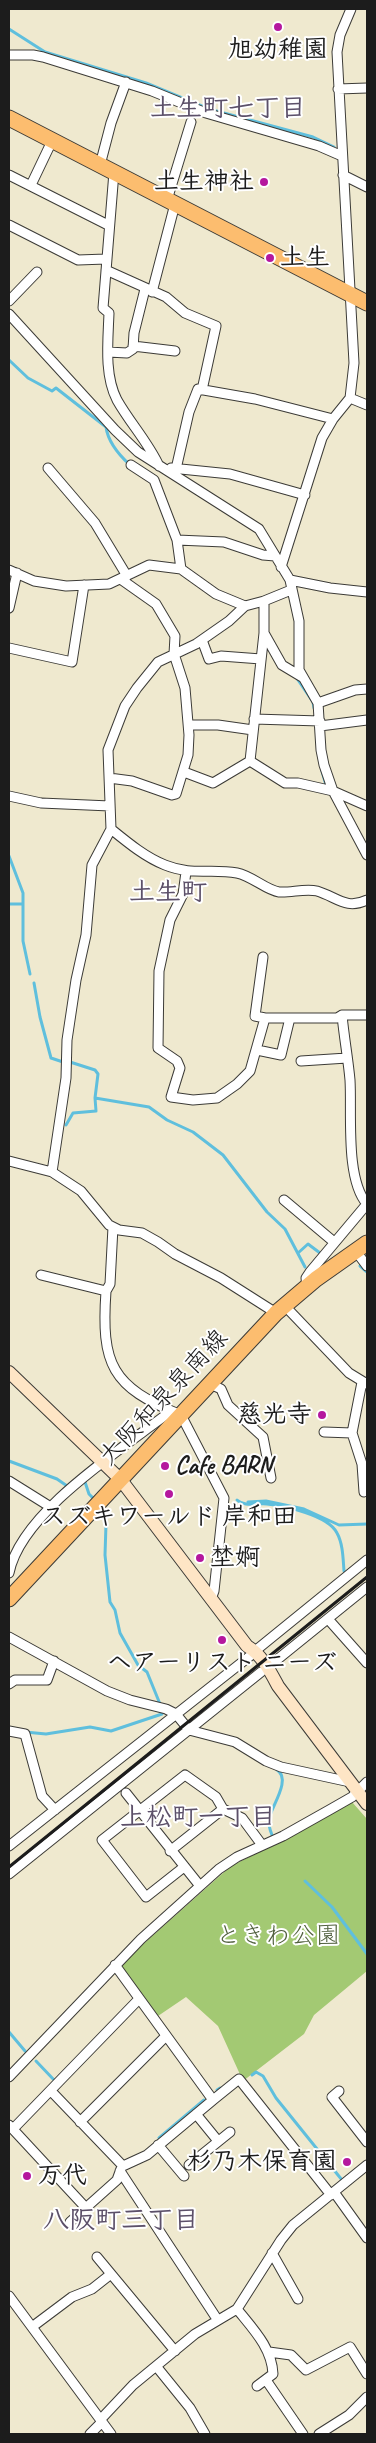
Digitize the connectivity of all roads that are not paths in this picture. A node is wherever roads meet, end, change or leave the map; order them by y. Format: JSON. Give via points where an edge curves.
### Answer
{"nodes":[{"id":1,"x":351,"y":9,"type":"edge"},
{"id":2,"x":9,"y":55,"type":"edge"},
{"id":3,"x":126,"y":82,"type":"junction"},
{"id":4,"x":367,"y":88,"type":"edge"},
{"id":5,"x":338,"y":89,"type":"junction"},
{"id":6,"x":9,"y":118,"type":"edge"},
{"id":7,"x":191,"y":122,"type":"dead end"},
{"id":8,"x":52,"y":141,"type":"junction"},
{"id":9,"x":342,"y":156,"type":"junction"},
{"id":10,"x":100,"y":165,"type":"junction"},
{"id":11,"x":114,"y":172,"type":"junction"},
{"id":12,"x":9,"y":175,"type":"edge"},
{"id":13,"x":343,"y":175,"type":"junction"},
{"id":14,"x":31,"y":185,"type":"junction"},
{"id":15,"x":367,"y":187,"type":"edge"},
{"id":16,"x":171,"y":202,"type":"junction"},
{"id":17,"x":9,"y":225,"type":"edge"},
{"id":18,"x":108,"y":225,"type":"junction"},
{"id":19,"x":106,"y":259,"type":"junction"},
{"id":20,"x":106,"y":270,"type":"junction"},
{"id":21,"x":37,"y":272,"type":"dead end"},
{"id":22,"x":148,"y":290,"type":"junction"},
{"id":23,"x":348,"y":293,"type":"junction"},
{"id":24,"x":9,"y":302,"type":"edge"},
{"id":25,"x":367,"y":303,"type":"edge"},
{"id":26,"x":9,"y":314,"type":"edge"},
{"id":27,"x":133,"y":346,"type":"junction"},
{"id":28,"x":175,"y":351,"type":"dead end"},
{"id":29,"x":108,"y":352,"type":"junction"},
{"id":30,"x":202,"y":390,"type":"junction"},
{"id":31,"x":350,"y":398,"type":"junction"},
{"id":32,"x":367,"y":405,"type":"edge"},
{"id":33,"x":332,"y":419,"type":"junction"},
{"id":34,"x":131,"y":465,"type":"dead end"},
{"id":35,"x":159,"y":466,"type":"junction"},
{"id":36,"x":48,"y":468,"type":"dead end"},
{"id":37,"x":176,"y":469,"type":"junction"},
{"id":38,"x":151,"y":476,"type":"junction"},
{"id":39,"x":305,"y":495,"type":"junction"},
{"id":40,"x":177,"y":540,"type":"junction"},
{"id":41,"x":275,"y":556,"type":"junction"},
{"id":42,"x":281,"y":567,"type":"junction"},
{"id":43,"x":181,"y":569,"type":"junction"},
{"id":44,"x":13,"y":571,"type":"edge"},
{"id":45,"x":125,"y":578,"type":"junction"},
{"id":46,"x":290,"y":580,"type":"junction"},
{"id":47,"x":84,"y":586,"type":"junction"},
{"id":48,"x":291,"y":590,"type":"junction"},
{"id":49,"x":367,"y":592,"type":"edge"},
{"id":50,"x":264,"y":601,"type":"junction"},
{"id":51,"x":244,"y":606,"type":"junction"},
{"id":52,"x":9,"y":608,"type":"edge"},
{"id":53,"x":264,"y":632,"type":"junction"},
{"id":54,"x":202,"y":640,"type":"junction"},
{"id":55,"x":9,"y":648,"type":"edge"},
{"id":56,"x":174,"y":654,"type":"junction"},
{"id":57,"x":260,"y":659,"type":"junction"},
{"id":58,"x":302,"y":678,"type":"junction"},
{"id":59,"x":367,"y":689,"type":"edge"},
{"id":60,"x":318,"y":703,"type":"junction"},
{"id":61,"x":254,"y":719,"type":"junction"},
{"id":62,"x":367,"y":720,"type":"edge"},
{"id":63,"x":320,"y":724,"type":"junction"},
{"id":64,"x":189,"y":725,"type":"junction"},
{"id":65,"x":253,"y":730,"type":"junction"},
{"id":66,"x":250,"y":761,"type":"junction"},
{"id":67,"x":184,"y":772,"type":"junction"},
{"id":68,"x":109,"y":778,"type":"junction"},
{"id":69,"x":333,"y":791,"type":"junction"},
{"id":70,"x":9,"y":796,"type":"edge"},
{"id":71,"x":110,"y":806,"type":"junction"},
{"id":72,"x":367,"y":806,"type":"edge"},
{"id":73,"x":111,"y":829,"type":"junction"},
{"id":74,"x":367,"y":855,"type":"edge"},
{"id":75,"x":186,"y":872,"type":"junction"},
{"id":76,"x":367,"y":900,"type":"edge"},
{"id":77,"x":263,"y":957,"type":"dead end"},
{"id":78,"x":342,"y":1015,"type":"junction"},
{"id":79,"x":367,"y":1015,"type":"edge"},
{"id":80,"x":265,"y":1018,"type":"junction"},
{"id":81,"x":290,"y":1018,"type":"junction"},
{"id":82,"x":257,"y":1050,"type":"junction"},
{"id":83,"x":347,"y":1058,"type":"junction"},
{"id":84,"x":301,"y":1061,"type":"dead end"},
{"id":85,"x":9,"y":1162,"type":"edge"},
{"id":86,"x":52,"y":1172,"type":"junction"},
{"id":87,"x":284,"y":1200,"type":"dead end"},
{"id":88,"x":367,"y":1204,"type":"edge"},
{"id":89,"x":113,"y":1227,"type":"junction"},
{"id":90,"x":334,"y":1242,"type":"junction"},
{"id":91,"x":361,"y":1247,"type":"edge"},
{"id":92,"x":367,"y":1266,"type":"edge"},
{"id":93,"x":42,"y":1275,"type":"dead end"},
{"id":94,"x":307,"y":1286,"type":"junction"},
{"id":95,"x":106,"y":1291,"type":"junction"},
{"id":96,"x":280,"y":1309,"type":"junction"},
{"id":97,"x":9,"y":1372,"type":"edge"},
{"id":98,"x":365,"y":1383,"type":"edge"},
{"id":99,"x":210,"y":1384,"type":"junction"},
{"id":100,"x":363,"y":1405,"type":"edge"},
{"id":101,"x":176,"y":1413,"type":"junction"},
{"id":102,"x":324,"y":1432,"type":"dead end"},
{"id":103,"x":352,"y":1433,"type":"junction"},
{"id":104,"x":103,"y":1463,"type":"junction"},
{"id":105,"x":271,"y":1478,"type":"dead end"},
{"id":106,"x":120,"y":1480,"type":"junction"},
{"id":107,"x":9,"y":1481,"type":"edge"},
{"id":108,"x":364,"y":1492,"type":"dead end"},
{"id":109,"x":49,"y":1506,"type":"junction"},
{"id":110,"x":10,"y":1557,"type":"edge"},
{"id":111,"x":367,"y":1560,"type":"edge"},
{"id":112,"x":9,"y":1572,"type":"edge"},
{"id":113,"x":367,"y":1587,"type":"edge"},
{"id":114,"x":9,"y":1599,"type":"edge"},
{"id":115,"x":211,"y":1599,"type":"junction"},
{"id":116,"x":328,"y":1619,"type":"junction"},
{"id":117,"x":9,"y":1637,"type":"edge"},
{"id":118,"x":251,"y":1651,"type":"junction"},
{"id":119,"x":54,"y":1661,"type":"junction"},
{"id":120,"x":367,"y":1663,"type":"edge"},
{"id":121,"x":264,"y":1670,"type":"junction"},
{"id":122,"x":9,"y":1684,"type":"edge"},
{"id":123,"x":176,"y":1714,"type":"junction"},
{"id":124,"x":189,"y":1730,"type":"junction"},
{"id":125,"x":9,"y":1731,"type":"edge"},
{"id":126,"x":367,"y":1782,"type":"edge"},
{"id":127,"x":354,"y":1787,"type":"junction"},
{"id":128,"x":126,"y":1793,"type":"dead end"},
{"id":129,"x":367,"y":1804,"type":"edge"},
{"id":130,"x":55,"y":1810,"type":"junction"},
{"id":131,"x":140,"y":1810,"type":"junction"},
{"id":132,"x":223,"y":1810,"type":"junction"},
{"id":133,"x":262,"y":1845,"type":"junction"},
{"id":134,"x":9,"y":1846,"type":"edge"},
{"id":135,"x":170,"y":1851,"type":"junction"},
{"id":136,"x":184,"y":1866,"type":"junction"},
{"id":137,"x":9,"y":1874,"type":"edge"},
{"id":138,"x":200,"y":1886,"type":"junction"},
{"id":139,"x":114,"y":1965,"type":"junction"},
{"id":140,"x":139,"y":1999,"type":"junction"},
{"id":141,"x":166,"y":2036,"type":"junction"},
{"id":142,"x":9,"y":2077,"type":"edge"},
{"id":143,"x":52,"y":2090,"type":"junction"},
{"id":144,"x":340,"y":2091,"type":"dead end"},
{"id":145,"x":213,"y":2100,"type":"junction"},
{"id":146,"x":196,"y":2114,"type":"junction"},
{"id":147,"x":80,"y":2122,"type":"junction"},
{"id":148,"x":11,"y":2127,"type":"edge"},
{"id":149,"x":230,"y":2132,"type":"dead end"},
{"id":150,"x":218,"y":2141,"type":"junction"},
{"id":151,"x":367,"y":2142,"type":"edge"},
{"id":152,"x":158,"y":2145,"type":"junction"},
{"id":153,"x":192,"y":2160,"type":"dead end"},
{"id":154,"x":367,"y":2165,"type":"edge"},
{"id":155,"x":121,"y":2169,"type":"junction"},
{"id":156,"x":184,"y":2176,"type":"dead end"},
{"id":157,"x":332,"y":2194,"type":"junction"},
{"id":158,"x":86,"y":2208,"type":"junction"},
{"id":159,"x":70,"y":2222,"type":"dead end"},
{"id":160,"x":367,"y":2238,"type":"edge"},
{"id":161,"x":272,"y":2253,"type":"junction"},
{"id":162,"x":97,"y":2258,"type":"dead end"},
{"id":163,"x":111,"y":2274,"type":"junction"},
{"id":164,"x":9,"y":2296,"type":"edge"},
{"id":165,"x":298,"y":2299,"type":"dead end"},
{"id":166,"x":237,"y":2310,"type":"junction"},
{"id":167,"x":217,"y":2319,"type":"junction"},
{"id":168,"x":32,"y":2327,"type":"junction"},
{"id":169,"x":175,"y":2351,"type":"junction"},
{"id":170,"x":269,"y":2352,"type":"junction"},
{"id":171,"x":156,"y":2366,"type":"junction"},
{"id":172,"x":367,"y":2374,"type":"edge"},
{"id":173,"x":266,"y":2380,"type":"junction"},
{"id":174,"x":257,"y":2386,"type":"dead end"},
{"id":175,"x":367,"y":2397,"type":"edge"},
{"id":176,"x":101,"y":2420,"type":"junction"},
{"id":177,"x":90,"y":2434,"type":"edge"},
{"id":178,"x":111,"y":2434,"type":"edge"},
{"id":179,"x":205,"y":2434,"type":"edge"},
{"id":180,"x":303,"y":2434,"type":"edge"},
{"id":181,"x":319,"y":2434,"type":"edge"}],
"edges":[{"from":1,"to":5,"type":"street","via":[[337,52]]},
{"from":2,"to":3,"type":"street","via":[[33,54]]},
{"from":3,"to":9,"type":"street","via":[[206,113],[319,146]]},
{"from":3,"to":10,"type":"street"},
{"from":4,"to":5,"type":"street"},
{"from":5,"to":9,"type":"street"},
{"from":6,"to":8,"type":"main road"},
{"from":7,"to":16,"type":"street"},
{"from":8,"to":10,"type":"main road"},
{"from":8,"to":14,"type":"street"},
{"from":9,"to":13,"type":"street"},
{"from":10,"to":11,"type":"main road"},
{"from":11,"to":16,"type":"main road"},
{"from":11,"to":18,"type":"street"},
{"from":12,"to":14,"type":"street"},
{"from":13,"to":15,"type":"street"},
{"from":13,"to":23,"type":"street"},
{"from":14,"to":18,"type":"street"},
{"from":16,"to":22,"type":"street"},
{"from":16,"to":23,"type":"main road"},
{"from":17,"to":19,"type":"street","via":[[78,260]]},
{"from":18,"to":19,"type":"street"},
{"from":19,"to":20,"type":"street"},
{"from":20,"to":22,"type":"street"},
{"from":20,"to":29,"type":"street","via":[[103,308],[109,313]]},
{"from":21,"to":24,"type":"street"},
{"from":22,"to":27,"type":"street"},
{"from":22,"to":30,"type":"street","via":[[166,297],[185,313],[216,326]]},
{"from":23,"to":25,"type":"main road"},
{"from":23,"to":31,"type":"street","via":[[354,362]]},
{"from":26,"to":35,"type":"street","via":[[115,430]]},
{"from":27,"to":28,"type":"street"},
{"from":27,"to":29,"type":"street","via":[[127,353]]},
{"from":29,"to":35,"type":"street","via":[[111,383],[117,400]]},
{"from":30,"to":33,"type":"street","via":[[255,398]]},
{"from":30,"to":37,"type":"street","via":[[198,389],[189,412]]},
{"from":31,"to":32,"type":"street"},
{"from":31,"to":33,"type":"street"},
{"from":33,"to":39,"type":"street","via":[[322,438]]},
{"from":34,"to":38,"type":"street"},
{"from":35,"to":37,"type":"street"},
{"from":35,"to":38,"type":"street"},
{"from":35,"to":41,"type":"street","via":[[259,529]]},
{"from":36,"to":45,"type":"street","via":[[95,523]]},
{"from":37,"to":39,"type":"street","via":[[230,474]]},
{"from":38,"to":40,"type":"street"},
{"from":39,"to":42,"type":"street"},
{"from":40,"to":41,"type":"street","via":[[224,542]]},
{"from":40,"to":43,"type":"street"},
{"from":41,"to":42,"type":"street"},
{"from":42,"to":46,"type":"street"},
{"from":43,"to":45,"type":"street","via":[[149,564]]},
{"from":43,"to":51,"type":"street","via":[[216,594]]},
{"from":44,"to":47,"type":"street","via":[[34,581]]},
{"from":44,"to":52,"type":"street"},
{"from":45,"to":47,"type":"street","via":[[109,584]]},
{"from":45,"to":56,"type":"street","via":[[156,604],[175,636]]},
{"from":46,"to":48,"type":"street"},
{"from":46,"to":49,"type":"street"},
{"from":47,"to":55,"type":"street","via":[[72,662]]},
{"from":48,"to":50,"type":"street"},
{"from":48,"to":58,"type":"street","via":[[299,621],[299,670]]},
{"from":50,"to":51,"type":"street"},
{"from":50,"to":53,"type":"street"},
{"from":51,"to":54,"type":"street"},
{"from":53,"to":57,"type":"street"},
{"from":53,"to":58,"type":"street","via":[[282,665]]},
{"from":54,"to":56,"type":"street"},
{"from":54,"to":57,"type":"street","via":[[209,659],[221,656]]},
{"from":56,"to":64,"type":"street","via":[[184,688]]},
{"from":56,"to":68,"type":"street","via":[[158,662],[125,706],[108,750]]},
{"from":57,"to":61,"type":"street"},
{"from":58,"to":60,"type":"street"},
{"from":59,"to":60,"type":"street"},
{"from":60,"to":63,"type":"street"},
{"from":61,"to":63,"type":"street"},
{"from":61,"to":65,"type":"street"},
{"from":62,"to":63,"type":"street"},
{"from":63,"to":69,"type":"street","via":[[320,750]]},
{"from":64,"to":65,"type":"street"},
{"from":64,"to":67,"type":"street"},
{"from":65,"to":66,"type":"street"},
{"from":66,"to":67,"type":"street","via":[[213,783]]},
{"from":66,"to":69,"type":"street","via":[[285,783]]},
{"from":67,"to":68,"type":"street","via":[[176,794],[172,795],[132,781]]},
{"from":68,"to":71,"type":"street"},
{"from":69,"to":72,"type":"street"},
{"from":69,"to":74,"type":"street"},
{"from":70,"to":71,"type":"street","via":[[41,803]]},
{"from":71,"to":73,"type":"street"},
{"from":73,"to":75,"type":"street","via":[[133,847],[163,864]]},
{"from":73,"to":86,"type":"street","via":[[92,865],[86,936],[76,980]]},
{"from":75,"to":76,"type":"street","via":[[236,873],[277,892],[315,891],[348,904],[357,905]]},
{"from":75,"to":82,"type":"street","via":[[158,971],[158,1048],[177,1061],[180,1068],[171,1098],[217,1098],[250,1071]]},
{"from":77,"to":80,"type":"street","via":[[255,1016]]},
{"from":78,"to":79,"type":"street"},
{"from":78,"to":81,"type":"street","via":[[337,1018]]},
{"from":78,"to":83,"type":"street"},
{"from":80,"to":81,"type":"street"},
{"from":80,"to":82,"type":"street"},
{"from":81,"to":82,"type":"street","via":[[280,1054]]},
{"from":83,"to":84,"type":"street"},
{"from":83,"to":88,"type":"street","via":[[352,1156],[362,1198]]},
{"from":85,"to":86,"type":"street"},
{"from":86,"to":89,"type":"street","via":[[81,1191]]},
{"from":87,"to":90,"type":"street"},
{"from":88,"to":90,"type":"street"},
{"from":89,"to":95,"type":"street","via":[[110,1284]]},
{"from":89,"to":96,"type":"street","via":[[142,1233]]},
{"from":90,"to":94,"type":"street","via":[[306,1278]]},
{"from":91,"to":92,"type":"street"},
{"from":91,"to":94,"type":"main road","name":"大阪和泉泉南線"},
{"from":93,"to":95,"type":"street"},
{"from":94,"to":96,"type":"main road","name":"大阪和泉泉南線"},
{"from":95,"to":101,"type":"street","via":[[106,1345],[115,1373],[150,1403]]},
{"from":96,"to":98,"type":"street","via":[[349,1373]]},
{"from":96,"to":99,"type":"main road","name":"大阪和泉泉南線"},
{"from":97,"to":104,"type":"street"},
{"from":98,"to":100,"type":"street"},
{"from":99,"to":101,"type":"main road","name":"大阪和泉泉南線"},
{"from":99,"to":105,"type":"street","via":[[221,1389],[228,1405],[263,1437]]},
{"from":100,"to":103,"type":"street"},
{"from":101,"to":104,"type":"street"},
{"from":101,"to":106,"type":"main road","name":"大阪和泉泉南線"},
{"from":101,"to":115,"type":"street","via":[[224,1498]]},
{"from":102,"to":103,"type":"street"},
{"from":103,"to":108,"type":"street","via":[[362,1464]]},
{"from":104,"to":106,"type":"street"},
{"from":104,"to":109,"type":"street"},
{"from":106,"to":114,"type":"main road","name":"大阪和泉泉南線"},
{"from":106,"to":115,"type":"street"},
{"from":107,"to":109,"type":"street"},
{"from":109,"to":110,"type":"street"},
{"from":110,"to":112,"type":"street"},
{"from":111,"to":118,"type":"street"},
{"from":113,"to":116,"type":"street"},
{"from":115,"to":118,"type":"street"},
{"from":116,"to":120,"type":"street"},
{"from":116,"to":121,"type":"street"},
{"from":117,"to":119,"type":"street"},
{"from":118,"to":121,"type":"street"},
{"from":118,"to":123,"type":"street"},
{"from":119,"to":122,"type":"street","via":[[47,1680],[15,1680]]},
{"from":119,"to":123,"type":"street","via":[[107,1691]]},
{"from":121,"to":124,"type":"street"},
{"from":121,"to":127,"type":"street"},
{"from":123,"to":124,"type":"street"},
{"from":123,"to":130,"type":"street"},
{"from":124,"to":127,"type":"street","via":[[235,1742],[281,1767]]},
{"from":124,"to":137,"type":"street"},
{"from":125,"to":130,"type":"street","via":[[25,1734],[42,1796]]},
{"from":126,"to":127,"type":"street"},
{"from":127,"to":129,"type":"street"},
{"from":127,"to":133,"type":"street","via":[[306,1823]]},
{"from":128,"to":131,"type":"street"},
{"from":130,"to":134,"type":"street"},
{"from":131,"to":132,"type":"street","via":[[185,1775],[216,1797]]},
{"from":131,"to":135,"type":"street"},
{"from":131,"to":136,"type":"street","via":[[102,1840],[146,1897]]},
{"from":132,"to":133,"type":"street","via":[[242,1818]]},
{"from":132,"to":135,"type":"street"},
{"from":133,"to":138,"type":"street","via":[[225,1865]]},
{"from":135,"to":136,"type":"street"},
{"from":136,"to":138,"type":"street"},
{"from":138,"to":139,"type":"street"},
{"from":139,"to":140,"type":"street"},
{"from":139,"to":142,"type":"street"},
{"from":140,"to":141,"type":"street"},
{"from":140,"to":143,"type":"street"},
{"from":141,"to":145,"type":"street"},
{"from":141,"to":147,"type":"street"},
{"from":143,"to":147,"type":"street"},
{"from":143,"to":148,"type":"street"},
{"from":144,"to":151,"type":"street","via":[[332,2097]]},
{"from":145,"to":146,"type":"street"},
{"from":145,"to":157,"type":"street","via":[[239,2079]]},
{"from":146,"to":150,"type":"street"},
{"from":146,"to":152,"type":"street"},
{"from":147,"to":155,"type":"street"},
{"from":148,"to":158,"type":"street"},
{"from":149,"to":150,"type":"street"},
{"from":150,"to":153,"type":"street"},
{"from":152,"to":155,"type":"street"},
{"from":152,"to":156,"type":"street","via":[[172,2168]]},
{"from":154,"to":157,"type":"street"},
{"from":155,"to":158,"type":"street","via":[[117,2180]]},
{"from":155,"to":167,"type":"street"},
{"from":157,"to":160,"type":"street"},
{"from":157,"to":161,"type":"street","via":[[293,2225]]},
{"from":158,"to":159,"type":"street"},
{"from":161,"to":165,"type":"street"},
{"from":161,"to":166,"type":"street"},
{"from":162,"to":163,"type":"street"},
{"from":163,"to":168,"type":"street","via":[[72,2297]]},
{"from":163,"to":169,"type":"street"},
{"from":164,"to":168,"type":"street"},
{"from":166,"to":167,"type":"street"},
{"from":166,"to":170,"type":"street"},
{"from":167,"to":169,"type":"street"},
{"from":168,"to":176,"type":"street"},
{"from":169,"to":171,"type":"street"},
{"from":170,"to":172,"type":"street","via":[[291,2355],[306,2370],[350,2347]]},
{"from":170,"to":173,"type":"street","via":[[273,2374]]},
{"from":171,"to":176,"type":"street","via":[[133,2385]]},
{"from":171,"to":179,"type":"street","via":[[190,2408]]},
{"from":173,"to":174,"type":"street"},
{"from":173,"to":180,"type":"street"},
{"from":175,"to":181,"type":"street","via":[[349,2416]]},
{"from":176,"to":177,"type":"street"},
{"from":176,"to":178,"type":"street"}]}
